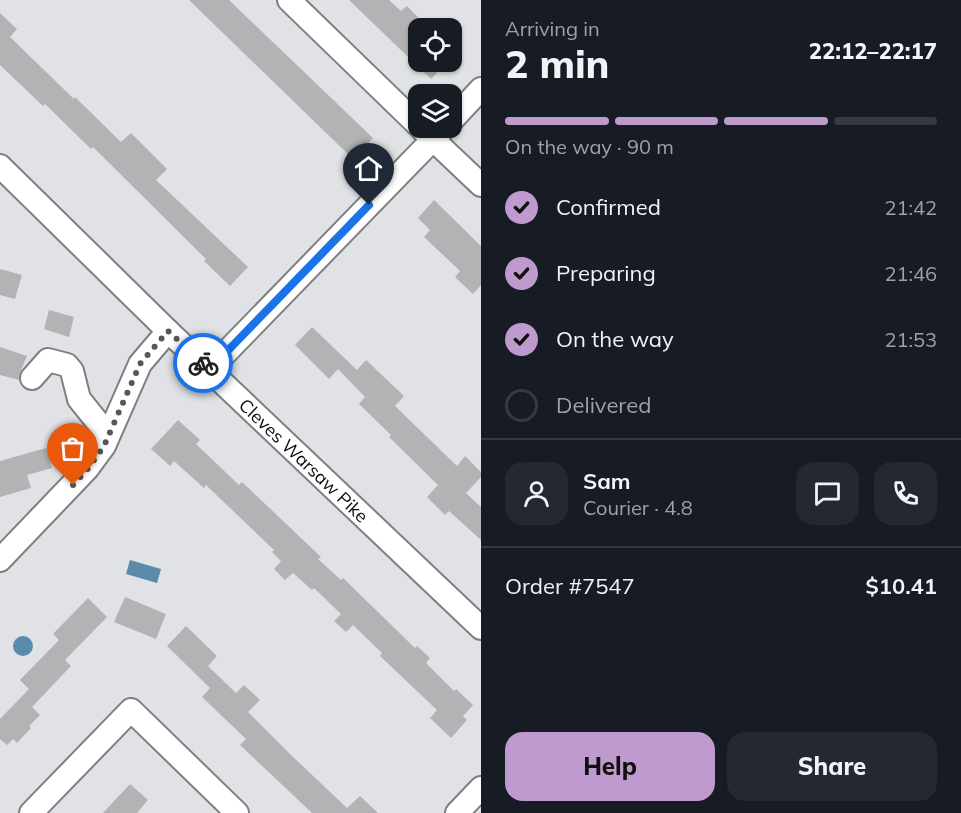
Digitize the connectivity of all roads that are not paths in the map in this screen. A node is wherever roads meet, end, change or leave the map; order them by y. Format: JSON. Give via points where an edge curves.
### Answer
{"nodes":[{"id":1,"x":289,"y":0,"type":"edge"},
{"id":2,"x":481,"y":89,"type":"edge"},
{"id":3,"x":462,"y":109,"type":"edge"},
{"id":4,"x":408,"y":110,"type":"edge"},
{"id":5,"x":422,"y":138,"type":"edge"},
{"id":6,"x":437,"y":138,"type":"edge"},
{"id":7,"x":0,"y":166,"type":"edge"},
{"id":8,"x":481,"y":185,"type":"edge"},
{"id":9,"x":168,"y":331,"type":"junction"},
{"id":10,"x":210,"y":369,"type":"junction"},
{"id":11,"x":33,"y":378,"type":"dead end"},
{"id":12,"x":108,"y":435,"type":"junction"},
{"id":13,"x":0,"y":560,"type":"edge"},
{"id":14,"x":481,"y":628,"type":"edge"},
{"id":15,"x":481,"y":788,"type":"edge"},
{"id":16,"x":31,"y":813,"type":"edge"},
{"id":17,"x":237,"y":813,"type":"edge"},
{"id":18,"x":457,"y":813,"type":"edge"}],
"edges":[{"from":1,"to":4,"type":"street"},
{"from":2,"to":3,"type":"street"},
{"from":5,"to":10,"type":"street"},
{"from":6,"to":8,"type":"street"},
{"from":7,"to":9,"type":"street","name":"Cleves Warsaw Pike"},
{"from":9,"to":10,"type":"street","name":"Cleves Warsaw Pike"},
{"from":9,"to":12,"type":"street","via":[[140,364]]},
{"from":10,"to":14,"type":"street","name":"Cleves Warsaw Pike"},
{"from":11,"to":12,"type":"street","via":[[48,360],[67,365],[79,399]]},
{"from":12,"to":13,"type":"street","via":[[87,470]]},
{"from":15,"to":18,"type":"street"},
{"from":16,"to":17,"type":"street","via":[[131,710]]}]}
